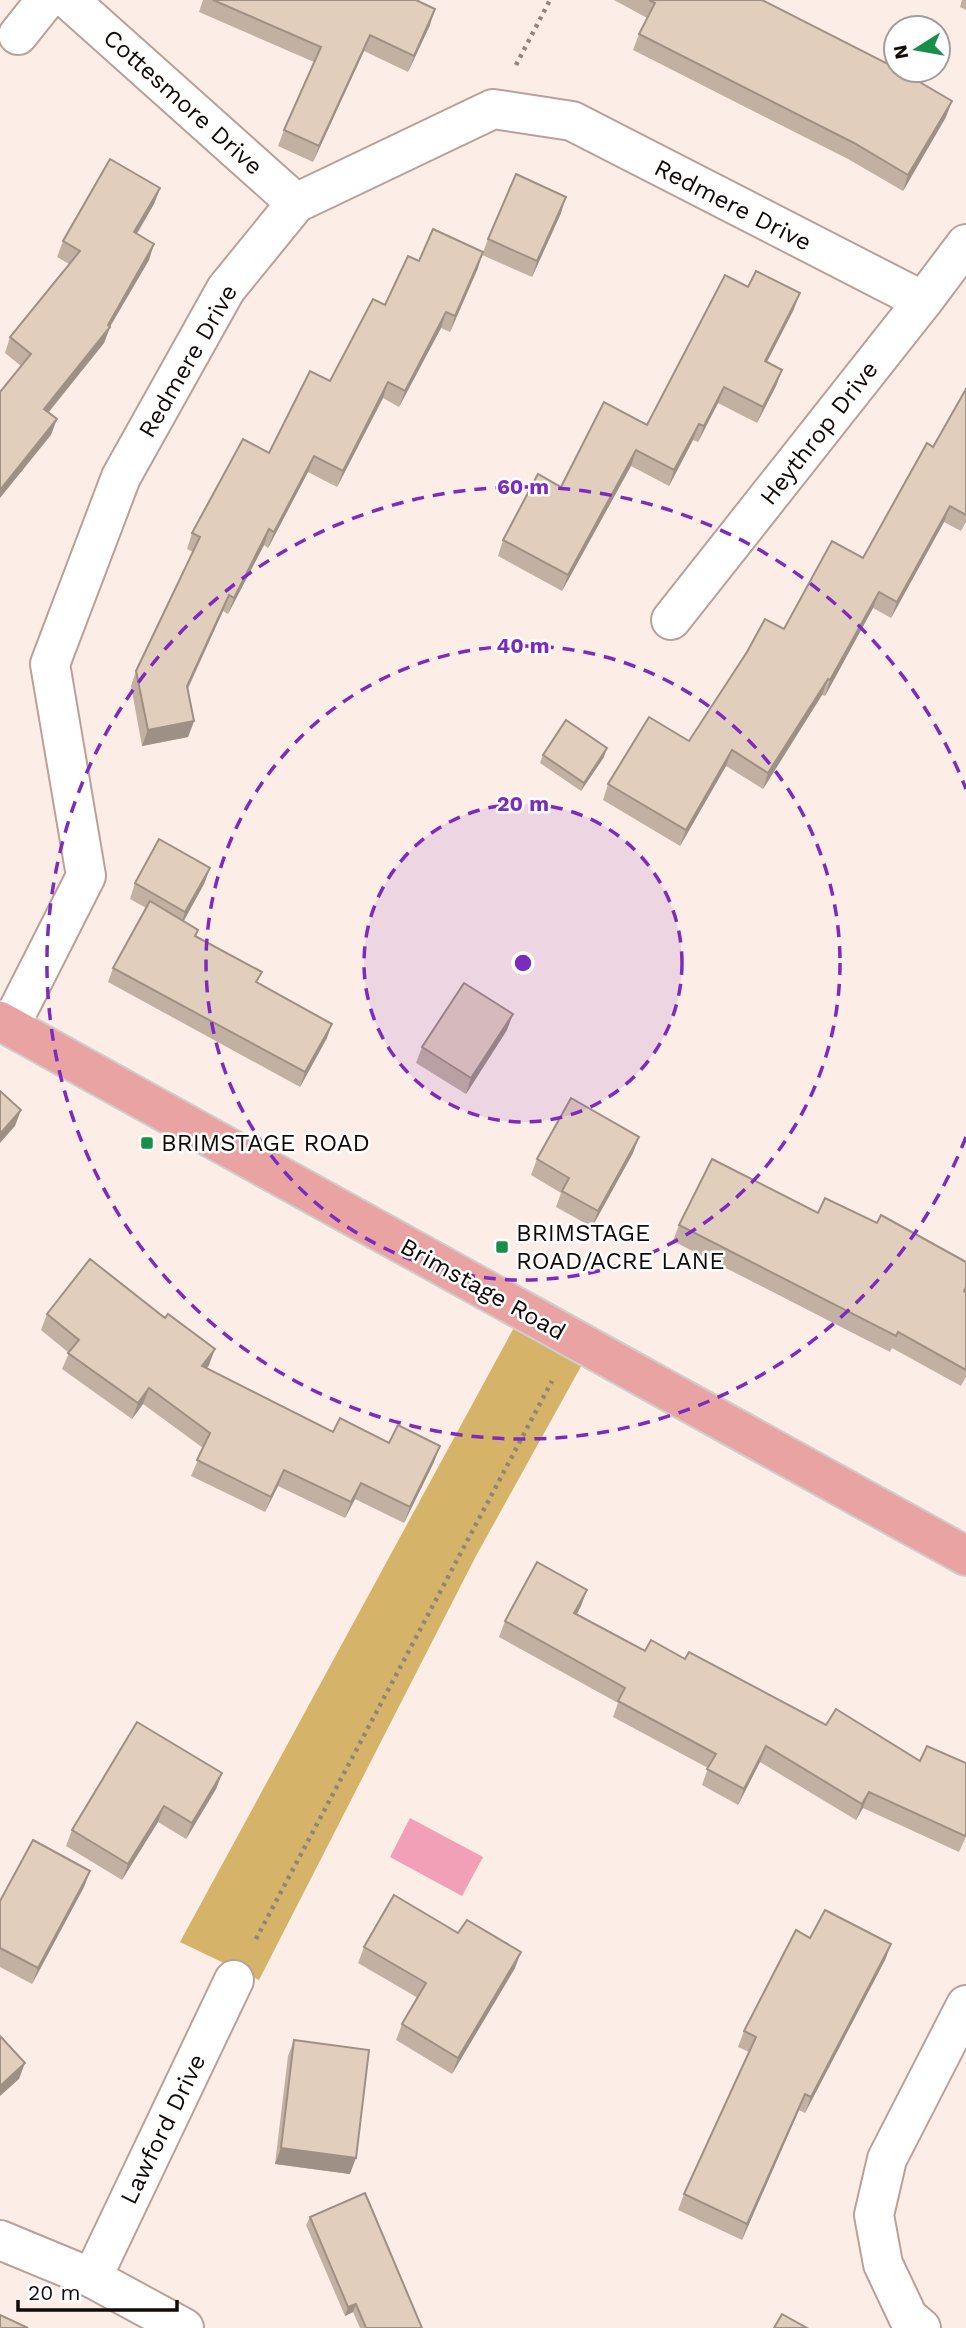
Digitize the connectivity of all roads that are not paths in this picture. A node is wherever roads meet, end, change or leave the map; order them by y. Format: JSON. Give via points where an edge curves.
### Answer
{"nodes":[{"id":1,"x":46,"y":0,"type":"edge"},
{"id":2,"x":69,"y":0,"type":"edge"},
{"id":3,"x":18,"y":35,"type":"dead end"},
{"id":4,"x":296,"y":203,"type":"junction"},
{"id":5,"x":966,"y":244,"type":"edge"},
{"id":6,"x":923,"y":301,"type":"junction"},
{"id":7,"x":671,"y":620,"type":"dead end"},
{"id":8,"x":5,"y":1024,"type":"edge"},
{"id":9,"x":963,"y":1547,"type":"edge"},
{"id":10,"x":234,"y":1980,"type":"road end"},
{"id":11,"x":966,"y":2004,"type":"edge"},
{"id":12,"x":0,"y":2240,"type":"edge"},
{"id":13,"x":92,"y":2278,"type":"junction"},
{"id":14,"x":184,"y":2328,"type":"edge"},
{"id":15,"x":921,"y":2328,"type":"edge"}],
"edges":[{"from":1,"to":3,"type":"street"},
{"from":2,"to":4,"type":"street","name":"Cottesmore Drive"},
{"from":4,"to":6,"type":"street","name":"Redmere Drive","via":[[493,109],[572,121]]},
{"from":4,"to":8,"type":"street","name":"Redmere Drive","via":[[226,289],[121,477],[50,664],[86,876]]},
{"from":5,"to":6,"type":"street","name":"Heythrop Drive"},
{"from":6,"to":7,"type":"street","name":"Heythrop Drive"},
{"from":8,"to":9,"type":"main road","name":"Brimstage Road","via":[[574,1339]]},
{"from":10,"to":13,"type":"street","name":"Lawford Drive"},
{"from":11,"to":15,"type":"street","via":[[887,2159],[874,2215],[883,2264],[908,2317]]},
{"from":12,"to":13,"type":"street"},
{"from":13,"to":14,"type":"street"}]}
